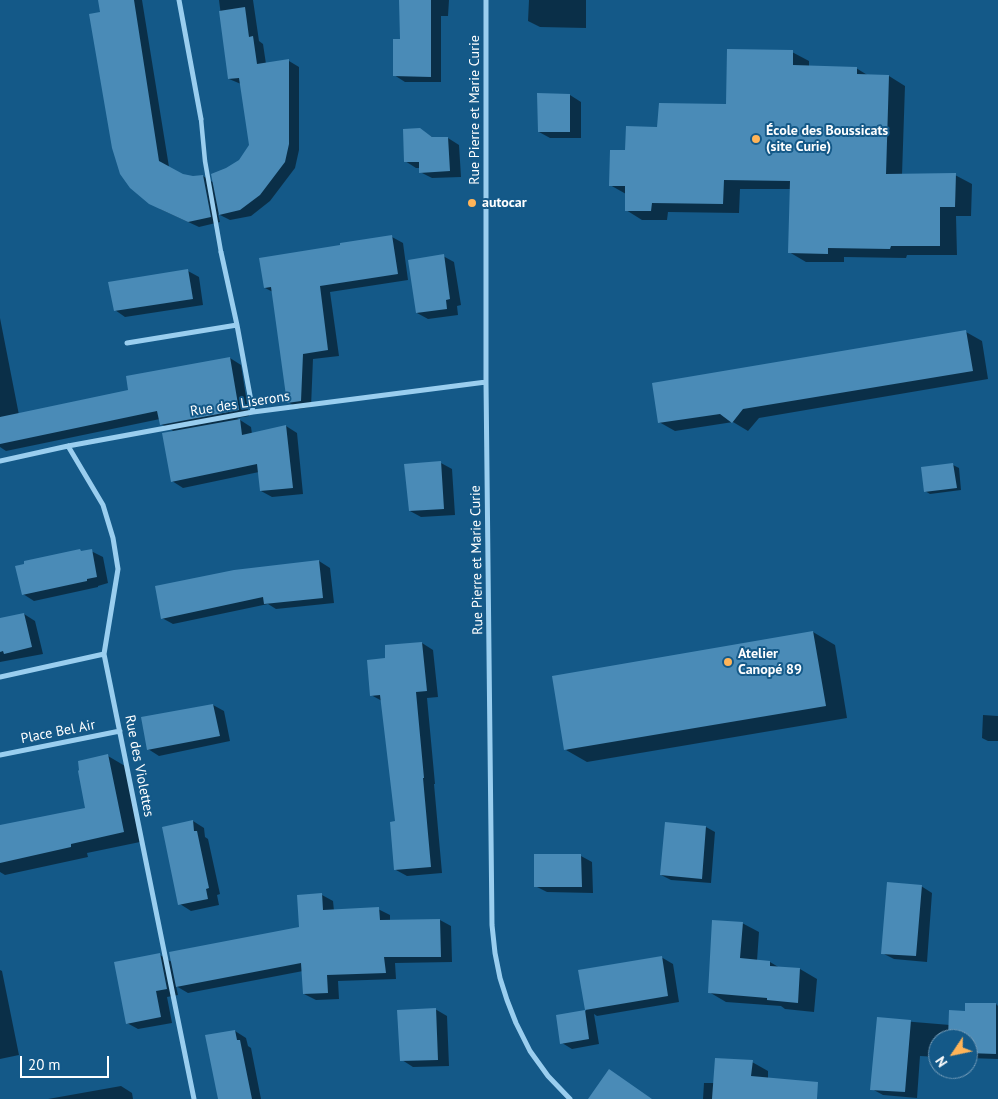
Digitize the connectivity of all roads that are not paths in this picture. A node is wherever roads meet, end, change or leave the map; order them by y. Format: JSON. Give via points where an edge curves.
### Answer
{"nodes":[{"id":1,"x":178,"y":0,"type":"edge"},
{"id":2,"x":486,"y":0,"type":"edge"},
{"id":3,"x":201,"y":120,"type":"joint"},
{"id":4,"x":221,"y":252,"type":"joint"},
{"id":5,"x":236,"y":325,"type":"junction"},
{"id":6,"x":127,"y":343,"type":"dead end"},
{"id":7,"x":486,"y":382,"type":"junction"},
{"id":8,"x":253,"y":412,"type":"junction"},
{"id":9,"x":68,"y":446,"type":"junction"},
{"id":10,"x":0,"y":461,"type":"edge"},
{"id":11,"x":104,"y":654,"type":"junction"},
{"id":12,"x":0,"y":677,"type":"edge"},
{"id":13,"x":120,"y":731,"type":"junction"},
{"id":14,"x":0,"y":755,"type":"edge"},
{"id":15,"x":194,"y":1099,"type":"edge"},
{"id":16,"x":570,"y":1099,"type":"edge"}],
"edges":[{"from":1,"to":3,"type":"street"},
{"from":2,"to":7,"type":"street","name":"Rue Pierre et Marie Curie"},
{"from":3,"to":4,"type":"street"},
{"from":4,"to":5,"type":"street"},
{"from":5,"to":6,"type":"street"},
{"from":5,"to":8,"type":"street"},
{"from":7,"to":8,"type":"street","name":"Rue des Liserons"},
{"from":7,"to":16,"type":"street","name":"Rue Pierre et Marie Curie","via":[[492,925],[495,953],[500,978],[519,1030],[544,1070]]},
{"from":8,"to":9,"type":"street","name":"Rue des Liserons"},
{"from":9,"to":10,"type":"street","name":"Rue des Liserons"},
{"from":9,"to":11,"type":"street","name":"Rue des Violettes","via":[[102,505],[113,538],[118,569]]},
{"from":11,"to":12,"type":"street"},
{"from":11,"to":13,"type":"street","name":"Rue des Violettes"},
{"from":13,"to":14,"type":"street","name":"Place Bel Air"},
{"from":13,"to":15,"type":"street","name":"Rue des Violettes"}]}
